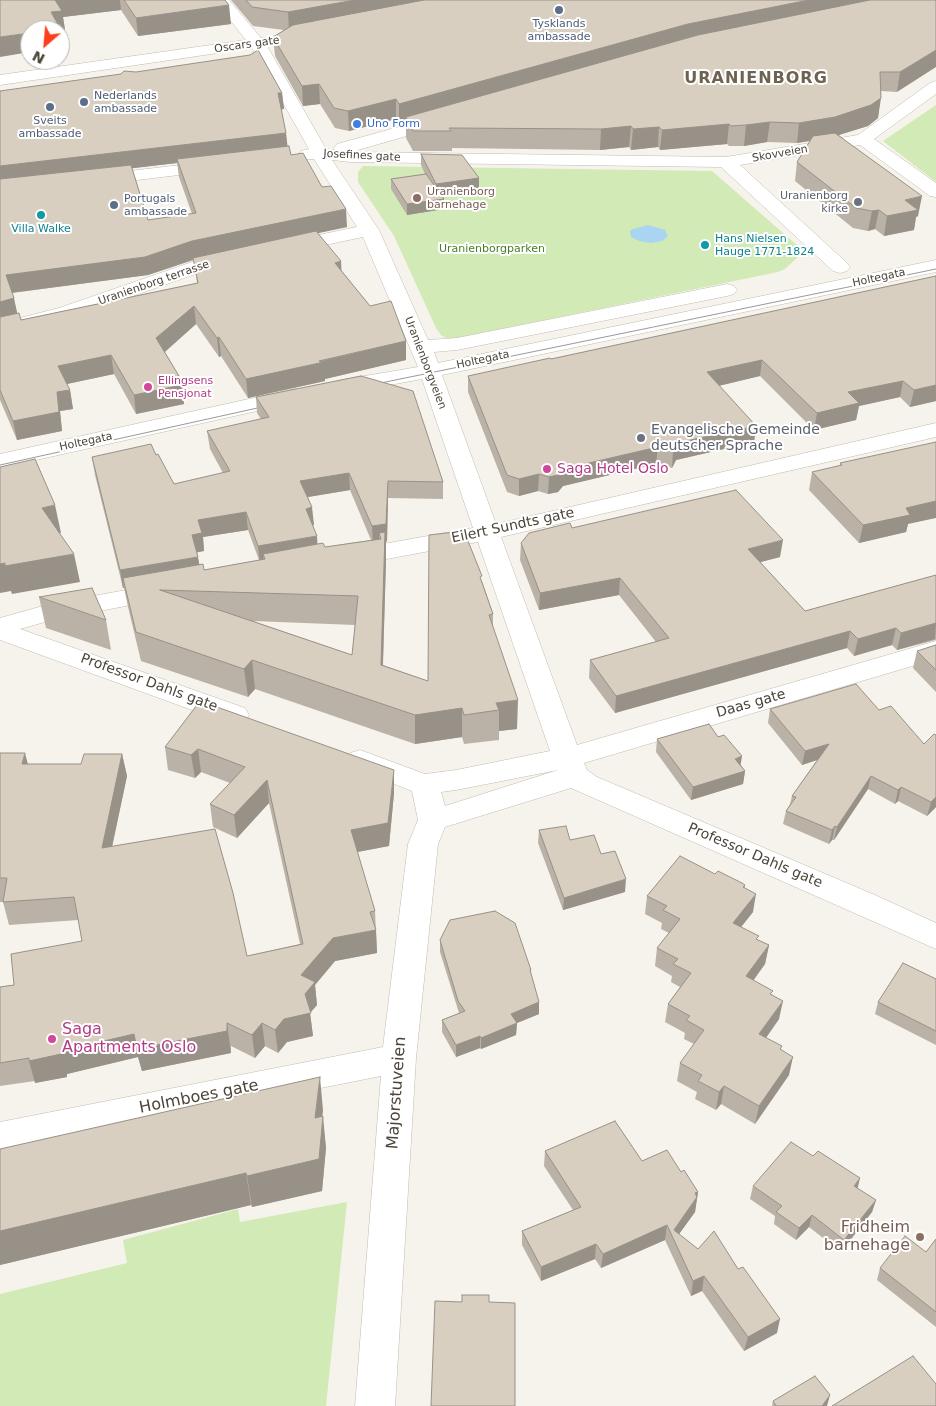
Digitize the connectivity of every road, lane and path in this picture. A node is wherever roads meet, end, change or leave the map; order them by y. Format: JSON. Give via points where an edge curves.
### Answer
{"nodes":[{"id":1,"x":221,"y":0,"type":"edge"},
{"id":2,"x":287,"y":39,"type":"edge"},
{"id":3,"x":258,"y":43,"type":"junction"},
{"id":4,"x":0,"y":80,"type":"edge"},
{"id":5,"x":936,"y":86,"type":"edge"},
{"id":6,"x":456,"y":116,"type":"edge"},
{"id":7,"x":863,"y":139,"type":"junction"},
{"id":8,"x":320,"y":153,"type":"junction"},
{"id":9,"x":292,"y":157,"type":"edge"},
{"id":10,"x":726,"y":162,"type":"junction"},
{"id":11,"x":232,"y":164,"type":"edge"},
{"id":12,"x":79,"y":182,"type":"edge"},
{"id":13,"x":936,"y":192,"type":"edge"},
{"id":14,"x":369,"y":230,"type":"junction"},
{"id":15,"x":936,"y":247,"type":"edge"},
{"id":16,"x":272,"y":250,"type":"edge"},
{"id":17,"x":246,"y":256,"type":"edge"},
{"id":18,"x":936,"y":266,"type":"edge"},
{"id":19,"x":840,"y":267,"type":"junction"},
{"id":20,"x":775,"y":280,"type":"dead end"},
{"id":21,"x":746,"y":286,"type":"dead end"},
{"id":22,"x":0,"y":329,"type":"edge"},
{"id":23,"x":421,"y":347,"type":"junction"},
{"id":24,"x":430,"y":370,"type":"junction"},
{"id":25,"x":936,"y":430,"type":"edge"},
{"id":26,"x":0,"y":461,"type":"edge"},
{"id":27,"x":488,"y":533,"type":"junction"},
{"id":28,"x":330,"y":561,"type":"edge"},
{"id":29,"x":184,"y":587,"type":"edge"},
{"id":30,"x":0,"y":626,"type":"edge"},
{"id":31,"x":0,"y":631,"type":"edge"},
{"id":32,"x":936,"y":650,"type":"edge"},
{"id":33,"x":259,"y":724,"type":"edge"},
{"id":34,"x":332,"y":750,"type":"edge"},
{"id":35,"x":571,"y":767,"type":"junction"},
{"id":36,"x":422,"y":784,"type":"junction"},
{"id":37,"x":433,"y":820,"type":"junction"},
{"id":38,"x":936,"y":937,"type":"edge"},
{"id":39,"x":399,"y":1058,"type":"junction"},
{"id":40,"x":0,"y":1137,"type":"edge"},
{"id":41,"x":375,"y":1406,"type":"edge"}],
"edges":[{"from":1,"to":3,"type":"street","name":"Uranienborgveien"},
{"from":2,"to":3,"type":"street","name":"Oscars gate"},
{"from":3,"to":4,"type":"street","name":"Oscars gate"},
{"from":3,"to":8,"type":"street","name":"Uranienborgveien"},
{"from":5,"to":7,"type":"street","name":"Skovveien"},
{"from":6,"to":8,"type":"street"},
{"from":7,"to":10,"type":"street","name":"Skovveien"},
{"from":7,"to":13,"type":"street"},
{"from":8,"to":9,"type":"street","name":"Josefines gate"},
{"from":8,"to":10,"type":"street","name":"Josefines gate","via":[[351,157]]},
{"from":8,"to":14,"type":"street","name":"Uranienborgveien"},
{"from":10,"to":19,"type":"street","name":"Holtegata"},
{"from":11,"to":12,"type":"street"},
{"from":14,"to":16,"type":"street"},
{"from":14,"to":23,"type":"street","name":"Uranienborgveien"},
{"from":15,"to":19,"type":"street","name":"Holtegata"},
{"from":17,"to":22,"type":"street","name":"Uranienborg terrasse","via":[[202,265],[66,313]]},
{"from":18,"to":24,"type":"street","name":"Holtegata"},
{"from":19,"to":20,"type":"street","name":"Holtegata"},
{"from":21,"to":23,"type":"street","name":"Holtegata","via":[[457,344]]},
{"from":23,"to":24,"type":"street","name":"Uranienborgveien"},
{"from":24,"to":26,"type":"street","name":"Holtegata"},
{"from":24,"to":27,"type":"street","name":"Uranienborgveien"},
{"from":25,"to":27,"type":"street","name":"Eilert Sundts gate"},
{"from":27,"to":28,"type":"street","name":"Eilert Sundts gate"},
{"from":27,"to":35,"type":"street","name":"Uranienborgveien"},
{"from":29,"to":30,"type":"street","via":[[50,612]]},
{"from":31,"to":33,"type":"street","name":"Professor Dahls gate"},
{"from":32,"to":35,"type":"street","name":"Daas gate"},
{"from":34,"to":36,"type":"street"},
{"from":35,"to":36,"type":"street"},
{"from":35,"to":37,"type":"street"},
{"from":35,"to":38,"type":"street","name":"Professor Dahls gate","via":[[587,784]]},
{"from":36,"to":37,"type":"street","via":[[429,798]]},
{"from":37,"to":39,"type":"street","name":"Majorstuveien","via":[[423,844]]},
{"from":39,"to":40,"type":"street","name":"Holmboes gate"},
{"from":39,"to":41,"type":"street","name":"Majorstuveien"}]}
